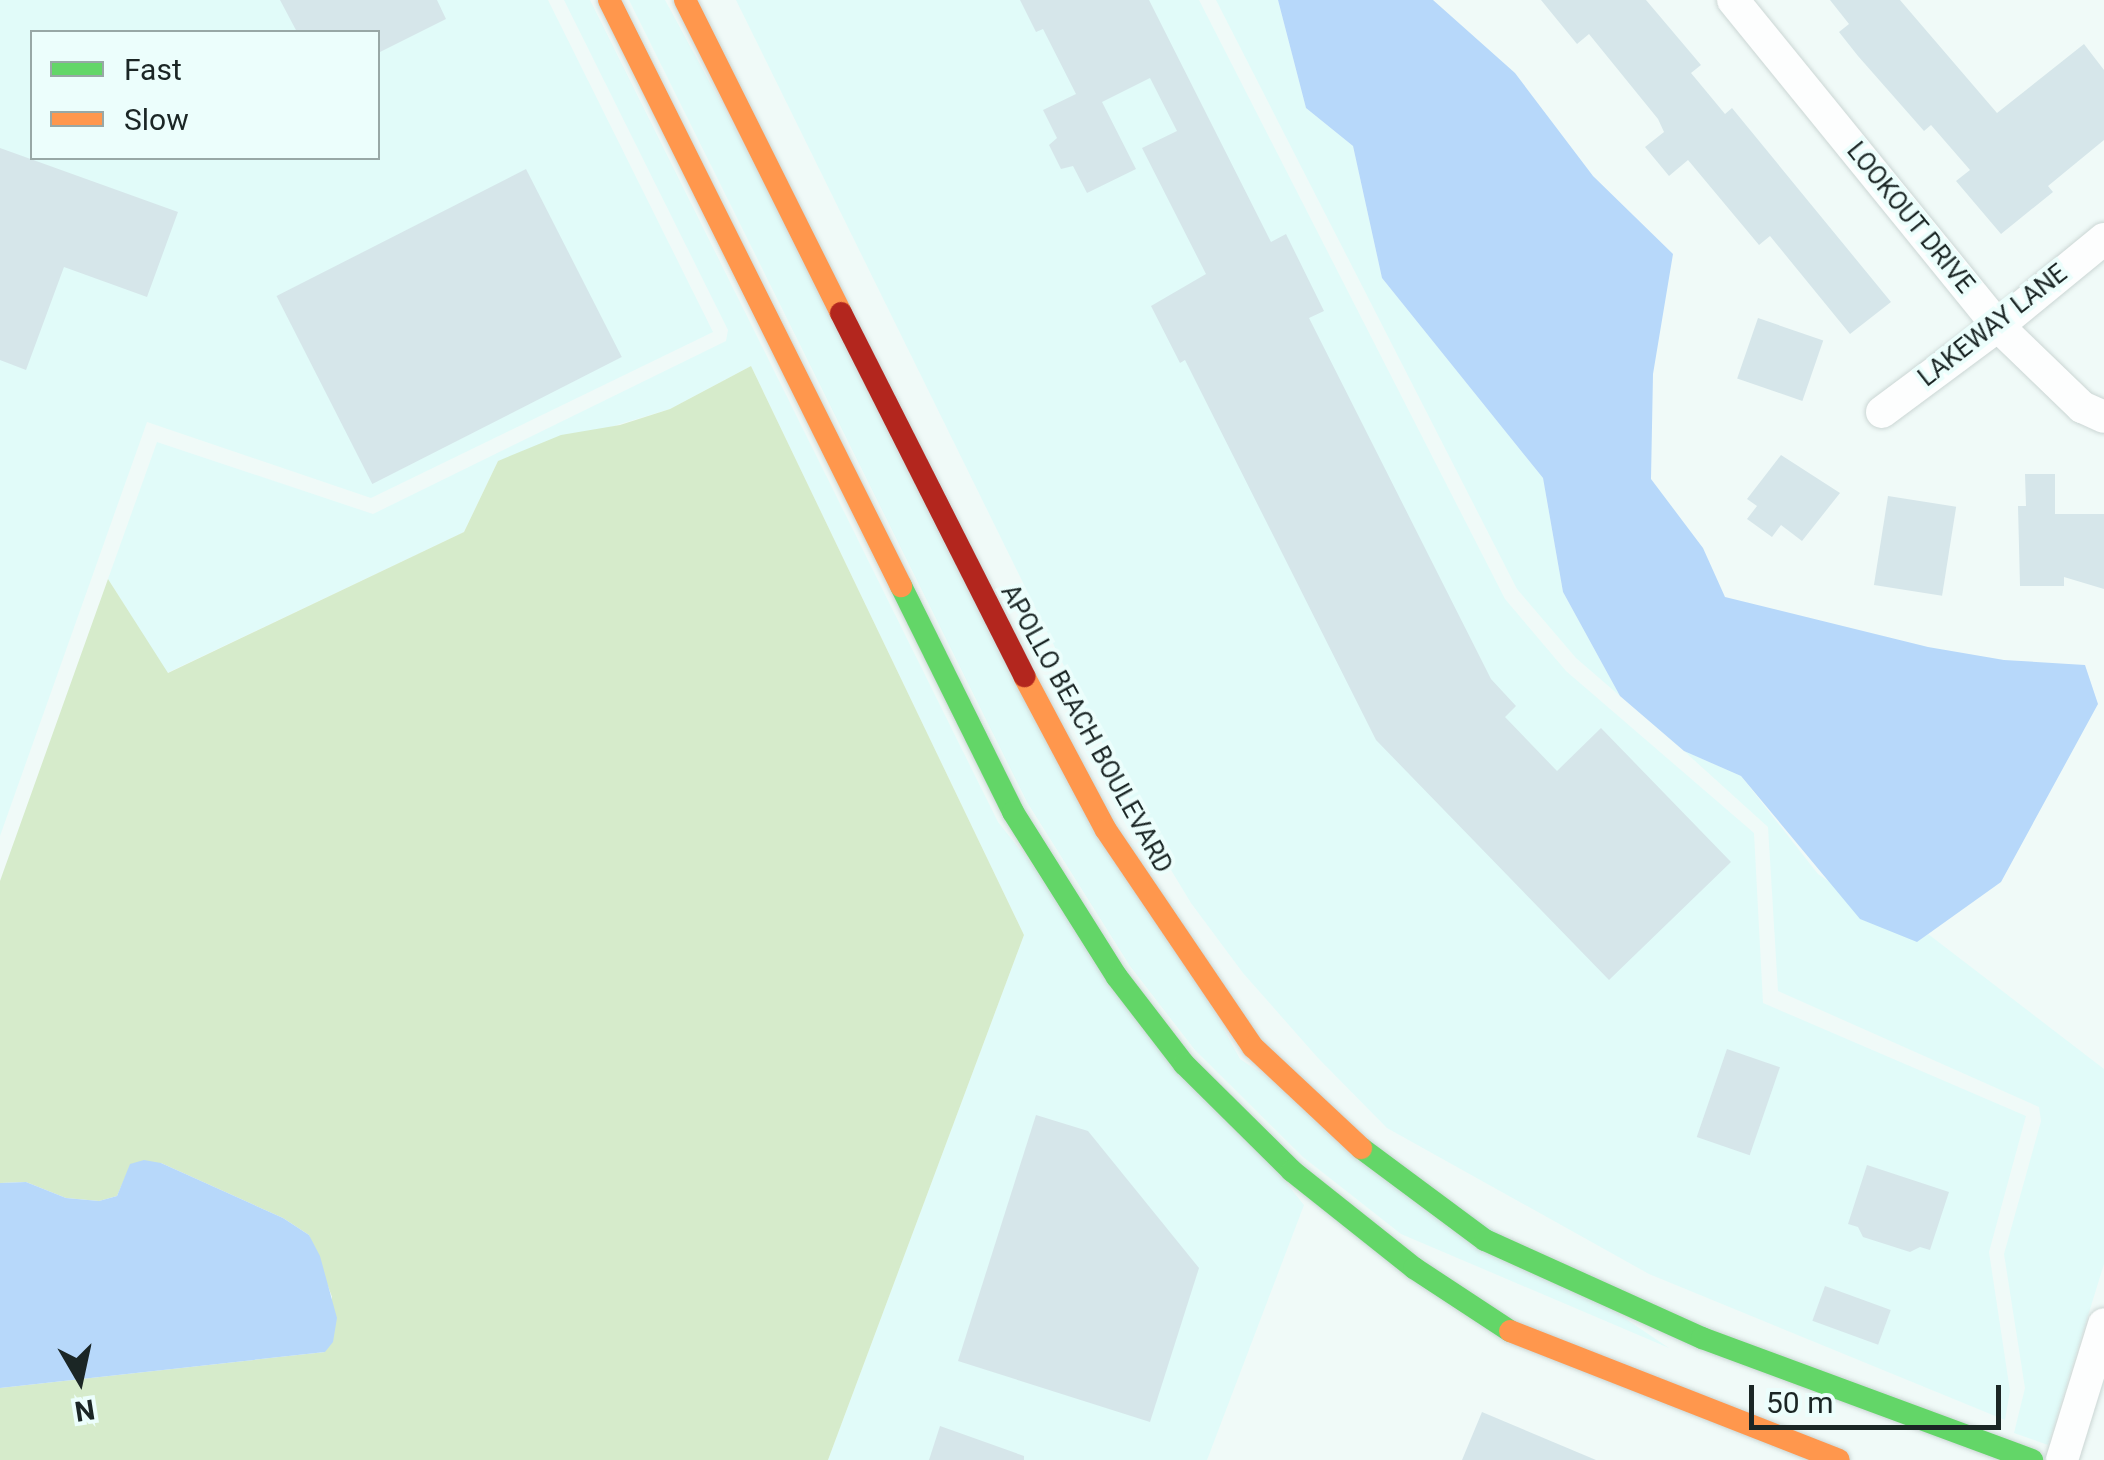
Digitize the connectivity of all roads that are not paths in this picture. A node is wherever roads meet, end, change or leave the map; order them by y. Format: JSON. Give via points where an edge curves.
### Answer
{"nodes":[{"id":1,"x":609,"y":0,"type":"edge"},
{"id":2,"x":685,"y":0,"type":"edge"},
{"id":3,"x":1733,"y":0,"type":"edge"},
{"id":4,"x":2104,"y":239,"type":"edge"},
{"id":5,"x":1998,"y":326,"type":"junction"},
{"id":6,"x":1882,"y":412,"type":"dead end"},
{"id":7,"x":2104,"y":418,"type":"edge"},
{"id":8,"x":2104,"y":1324,"type":"edge"},
{"id":9,"x":1687,"y":1350,"type":"junction"},
{"id":10,"x":1668,"y":1396,"type":"junction"},
{"id":11,"x":1839,"y":1460,"type":"edge"},
{"id":12,"x":2032,"y":1460,"type":"edge"},
{"id":13,"x":2062,"y":1460,"type":"edge"}],
"edges":[{"from":1,"to":10,"type":"main road","via":[[1013,812],[1139,1006],[1184,1064],[1292,1172],[1414,1268],[1515,1334]]},
{"from":2,"to":9,"type":"main road","name":"APOLLO BEACH BOULEVARD","via":[[1096,813],[1253,1048],[1368,1154],[1485,1240]]},
{"from":3,"to":5,"type":"street","name":"LOOKOUT DRIVE"},
{"from":4,"to":5,"type":"street","name":"LAKEWAY LANE"},
{"from":5,"to":6,"type":"street","name":"LAKEWAY LANE"},
{"from":5,"to":7,"type":"street","name":"LOOKOUT DRIVE","via":[[2082,407]]},
{"from":8,"to":13,"type":"street"},
{"from":9,"to":10,"type":"main road"},
{"from":9,"to":12,"type":"main road","name":"APOLLO BEACH BOULEVARD"},
{"from":10,"to":11,"type":"main road"}]}
